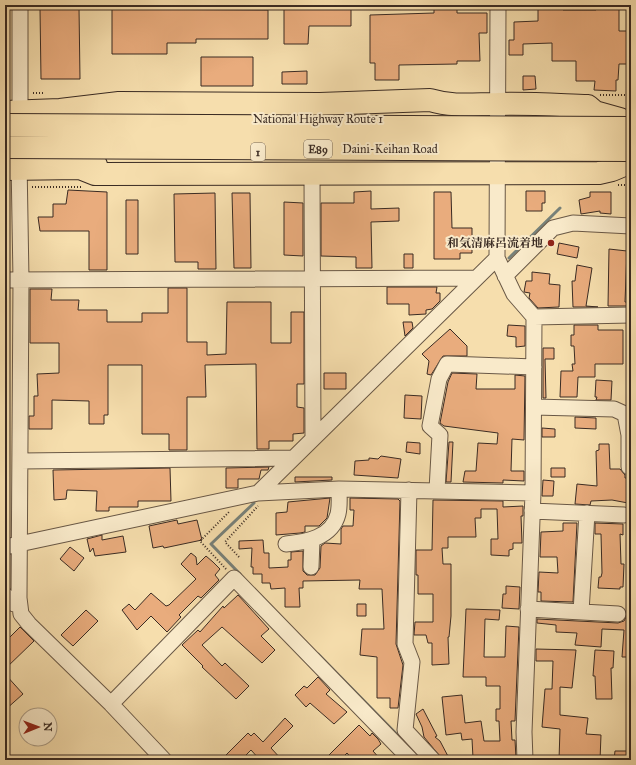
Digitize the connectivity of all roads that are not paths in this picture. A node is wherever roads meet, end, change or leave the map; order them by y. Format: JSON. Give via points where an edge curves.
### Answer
{"nodes":[{"id":1,"x":20,"y":5,"type":"edge"},
{"id":2,"x":498,"y":5,"type":"edge"},
{"id":3,"x":445,"y":105,"type":"junction"},
{"id":4,"x":88,"y":106,"type":"junction"},
{"id":5,"x":497,"y":111,"type":"junction"},
{"id":6,"x":11,"y":118,"type":"edge"},
{"id":7,"x":128,"y":119,"type":"junction"},
{"id":8,"x":364,"y":119,"type":"junction"},
{"id":9,"x":627,"y":122,"type":"edge"},
{"id":10,"x":631,"y":151,"type":"edge"},
{"id":11,"x":118,"y":152,"type":"junction"},
{"id":12,"x":497,"y":152,"type":"junction"},
{"id":13,"x":377,"y":153,"type":"junction"},
{"id":14,"x":11,"y":158,"type":"edge"},
{"id":15,"x":631,"y":162,"type":"edge"},
{"id":16,"x":80,"y":168,"type":"junction"},
{"id":17,"x":312,"y":174,"type":"junction"},
{"id":18,"x":400,"y":174,"type":"junction"},
{"id":19,"x":497,"y":174,"type":"junction"},
{"id":20,"x":631,"y":226,"type":"edge"},
{"id":21,"x":497,"y":258,"type":"junction"},
{"id":22,"x":505,"y":276,"type":"junction"},
{"id":23,"x":475,"y":278,"type":"junction"},
{"id":24,"x":313,"y":279,"type":"junction"},
{"id":25,"x":5,"y":280,"type":"edge"},
{"id":26,"x":21,"y":280,"type":"junction"},
{"id":27,"x":631,"y":315,"type":"edge"},
{"id":28,"x":534,"y":317,"type":"junction"},
{"id":29,"x":534,"y":367,"type":"junction"},
{"id":30,"x":534,"y":407,"type":"junction"},
{"id":31,"x":314,"y":438,"type":"junction"},
{"id":32,"x":293,"y":458,"type":"junction"},
{"id":33,"x":20,"y":461,"type":"junction"},
{"id":34,"x":629,"y":467,"type":"dead end"},
{"id":35,"x":339,"y":489,"type":"junction"},
{"id":36,"x":409,"y":490,"type":"junction"},
{"id":37,"x":437,"y":490,"type":"junction"},
{"id":38,"x":533,"y":493,"type":"junction"},
{"id":39,"x":258,"y":494,"type":"junction"},
{"id":40,"x":532,"y":511,"type":"junction"},
{"id":41,"x":587,"y":514,"type":"junction"},
{"id":42,"x":624,"y":515,"type":"dead end"},
{"id":43,"x":312,"y":540,"type":"junction"},
{"id":44,"x":286,"y":544,"type":"dead end"},
{"id":45,"x":12,"y":546,"type":"edge"},
{"id":46,"x":311,"y":567,"type":"dead end"},
{"id":47,"x":528,"y":609,"type":"junction"},
{"id":48,"x":582,"y":612,"type":"junction"},
{"id":49,"x":618,"y":614,"type":"dead end"},
{"id":50,"x":111,"y":704,"type":"junction"},
{"id":51,"x":164,"y":760,"type":"edge"},
{"id":52,"x":411,"y":760,"type":"edge"},
{"id":53,"x":433,"y":760,"type":"edge"},
{"id":54,"x":525,"y":760,"type":"edge"}],
"edges":[{"from":1,"to":6,"type":"street"},
{"from":2,"to":5,"type":"street"},
{"from":3,"to":4,"type":"highway","via":[[430,100],[320,104],[119,103]]},
{"from":3,"to":5,"type":"highway"},
{"from":3,"to":8,"type":"highway","via":[[404,107]]},
{"from":4,"to":6,"type":"highway"},
{"from":4,"to":7,"type":"highway","via":[[100,113]]},
{"from":5,"to":8,"type":"highway","name":"National Highway Route 1"},
{"from":5,"to":9,"type":"highway","name":"National Highway Route 1"},
{"from":5,"to":12,"type":"street"},
{"from":6,"to":7,"type":"highway","name":"National Highway Route 1"},
{"from":6,"to":9,"type":"highway","name":"Daini-Keihan Road","number":"E89","bridge":true},
{"from":6,"to":14,"type":"street"},
{"from":7,"to":8,"type":"highway","name":"National Highway Route 1"},
{"from":10,"to":12,"type":"highway","number":"1"},
{"from":10,"to":14,"type":"highway","name":"Daini-Keihan Road","number":"E89","bridge":true},
{"from":11,"to":13,"type":"highway","number":"1"},
{"from":11,"to":14,"type":"highway","number":"1"},
{"from":11,"to":16,"type":"highway","via":[[110,163]]},
{"from":12,"to":13,"type":"highway","number":"1"},
{"from":12,"to":19,"type":"street"},
{"from":13,"to":18,"type":"highway"},
{"from":14,"to":16,"type":"highway"},
{"from":14,"to":26,"type":"street"},
{"from":15,"to":19,"type":"highway","via":[[599,173]]},
{"from":16,"to":17,"type":"highway","via":[[95,174]]},
{"from":17,"to":18,"type":"highway"},
{"from":17,"to":24,"type":"street"},
{"from":18,"to":19,"type":"highway"},
{"from":19,"to":21,"type":"street"},
{"from":20,"to":22,"type":"street","via":[[573,223],[553,228]]},
{"from":21,"to":22,"type":"street"},
{"from":21,"to":23,"type":"street"},
{"from":22,"to":28,"type":"street","via":[[514,294]]},
{"from":23,"to":24,"type":"street"},
{"from":23,"to":31,"type":"street"},
{"from":24,"to":26,"type":"street"},
{"from":24,"to":31,"type":"street"},
{"from":25,"to":26,"type":"street"},
{"from":26,"to":33,"type":"street"},
{"from":27,"to":28,"type":"street"},
{"from":28,"to":29,"type":"street"},
{"from":29,"to":30,"type":"street"},
{"from":29,"to":37,"type":"street","via":[[447,364],[439,379],[430,426],[440,436]]},
{"from":30,"to":34,"type":"street","via":[[614,409],[625,414],[629,435]]},
{"from":30,"to":38,"type":"street"},
{"from":31,"to":32,"type":"street"},
{"from":32,"to":33,"type":"street"},
{"from":32,"to":39,"type":"street"},
{"from":33,"to":45,"type":"street"},
{"from":35,"to":36,"type":"street"},
{"from":35,"to":39,"type":"street"},
{"from":35,"to":43,"type":"street","via":[[336,519],[330,530]]},
{"from":36,"to":37,"type":"street"},
{"from":36,"to":53,"type":"street","via":[[405,644],[412,662],[405,730]]},
{"from":37,"to":38,"type":"street"},
{"from":38,"to":40,"type":"street"},
{"from":39,"to":45,"type":"street"},
{"from":40,"to":41,"type":"street"},
{"from":40,"to":47,"type":"street"},
{"from":41,"to":42,"type":"street"},
{"from":41,"to":48,"type":"street"},
{"from":43,"to":44,"type":"street"},
{"from":43,"to":46,"type":"street"},
{"from":45,"to":50,"type":"street","via":[[21,614]]},
{"from":47,"to":48,"type":"street"},
{"from":47,"to":54,"type":"street"},
{"from":48,"to":49,"type":"street"},
{"from":50,"to":51,"type":"street"},
{"from":50,"to":52,"type":"street","via":[[234,578]]}]}
